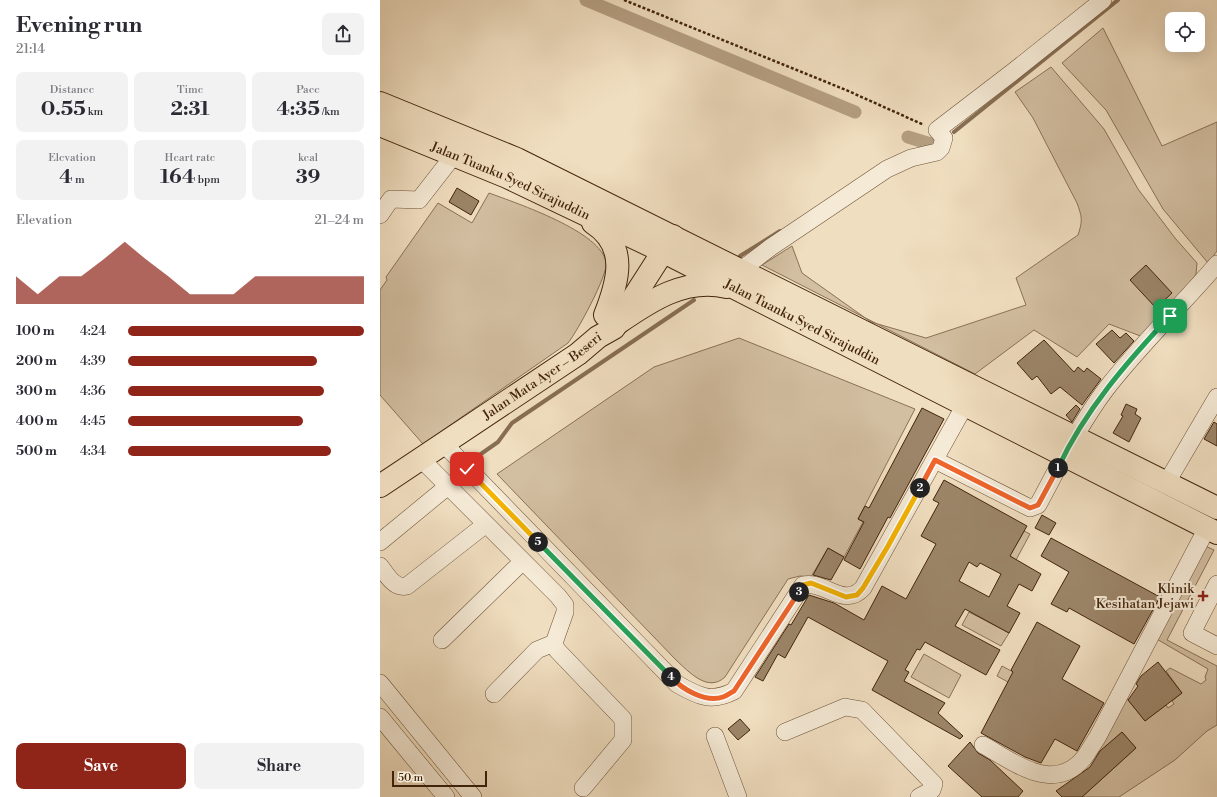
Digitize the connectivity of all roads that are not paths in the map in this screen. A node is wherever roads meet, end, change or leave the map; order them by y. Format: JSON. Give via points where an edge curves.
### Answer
{"nodes":[{"id":1,"x":1103,"y":0,"type":"edge"},
{"id":2,"x":380,"y":103,"type":"edge"},
{"id":3,"x":380,"y":125,"type":"edge"},
{"id":4,"x":417,"y":129,"type":"junction"},
{"id":5,"x":454,"y":155,"type":"junction"},
{"id":6,"x":561,"y":202,"type":"junction"},
{"id":7,"x":380,"y":214,"type":"edge"},
{"id":8,"x":662,"y":241,"type":"junction"},
{"id":9,"x":1217,"y":264,"type":"edge"},
{"id":10,"x":741,"y":280,"type":"junction"},
{"id":11,"x":611,"y":319,"type":"junction"},
{"id":12,"x":1217,"y":397,"type":"edge"},
{"id":13,"x":965,"y":405,"type":"junction"},
{"id":14,"x":1075,"y":436,"type":"junction"},
{"id":15,"x":444,"y":444,"type":"junction"},
{"id":16,"x":1064,"y":455,"type":"junction"},
{"id":17,"x":421,"y":459,"type":"junction"},
{"id":18,"x":935,"y":460,"type":"junction"},
{"id":19,"x":1167,"y":482,"type":"junction"},
{"id":20,"x":380,"y":485,"type":"edge"},
{"id":21,"x":448,"y":486,"type":"junction"},
{"id":22,"x":1217,"y":508,"type":"edge"},
{"id":23,"x":486,"y":524,"type":"junction"},
{"id":24,"x":1212,"y":531,"type":"edge"},
{"id":25,"x":380,"y":542,"type":"edge"},
{"id":26,"x":523,"y":561,"type":"junction"},
{"id":27,"x":380,"y":566,"type":"edge"},
{"id":28,"x":1217,"y":584,"type":"edge"},
{"id":29,"x":442,"y":640,"type":"dead end"},
{"id":30,"x":554,"y":643,"type":"junction"},
{"id":31,"x":1217,"y":646,"type":"edge"},
{"id":32,"x":380,"y":684,"type":"edge"},
{"id":33,"x":494,"y":694,"type":"dead end"},
{"id":34,"x":380,"y":717,"type":"edge"},
{"id":35,"x":785,"y":732,"type":"dead end"},
{"id":36,"x":715,"y":736,"type":"dead end"},
{"id":37,"x":983,"y":745,"type":"dead end"},
{"id":38,"x":583,"y":788,"type":"dead end"},
{"id":39,"x":446,"y":797,"type":"edge"},
{"id":40,"x":473,"y":797,"type":"edge"},
{"id":41,"x":738,"y":797,"type":"edge"},
{"id":42,"x":919,"y":797,"type":"edge"}],
"edges":[{"from":1,"to":10,"type":"street","via":[[937,130],[944,138],[937,152],[911,158],[886,169],[771,247]]},
{"from":2,"to":4,"type":"main road","name":"Jalan Tuanku Syed Sirajuddin"},
{"from":3,"to":4,"type":"main road","name":"Jalan Tuanku Syed Sirajuddin"},
{"from":4,"to":5,"type":"main road","name":"Jalan Tuanku Syed Sirajuddin"},
{"from":4,"to":8,"type":"main road","name":"Jalan Tuanku Syed Sirajuddin","via":[[517,159]]},
{"from":5,"to":6,"type":"main road","name":"Jalan Tuanku Syed Sirajuddin"},
{"from":5,"to":7,"type":"street","via":[[419,200],[391,199]]},
{"from":6,"to":8,"type":"main road","name":"Jalan Tuanku Syed Sirajuddin"},
{"from":6,"to":11,"type":"main road","via":[[600,227],[613,244],[618,274]]},
{"from":8,"to":10,"type":"main road","name":"Jalan Tuanku Syed Sirajuddin"},
{"from":8,"to":11,"type":"main road","name":"Jalan Mata Ayer – Beseri"},
{"from":9,"to":14,"type":"street","via":[[1115,379]]},
{"from":10,"to":11,"type":"main road","via":[[721,286],[686,287]]},
{"from":10,"to":13,"type":"main road","name":"Jalan Tuanku Syed Sirajuddin"},
{"from":10,"to":14,"type":"main road","name":"Jalan Tuanku Syed Sirajuddin"},
{"from":11,"to":15,"type":"main road","name":"Jalan Mata Ayer – Beseri","via":[[614,328]]},
{"from":12,"to":19,"type":"street"},
{"from":13,"to":16,"type":"main road","name":"Jalan Tuanku Syed Sirajuddin"},
{"from":13,"to":18,"type":"street"},
{"from":14,"to":16,"type":"street"},
{"from":14,"to":19,"type":"main road","name":"Jalan Tuanku Syed Sirajuddin"},
{"from":15,"to":17,"type":"main road","name":"Jalan Mata Ayer – Beseri"},
{"from":15,"to":18,"type":"street","via":[[677,684],[707,697],[722,697],[734,691],[803,585],[811,583],[846,597],[857,595],[888,546]]},
{"from":16,"to":18,"type":"street","via":[[1038,505],[1030,508]]},
{"from":16,"to":24,"type":"main road","name":"Jalan Tuanku Syed Sirajuddin"},
{"from":17,"to":20,"type":"main road","name":"Jalan Mata Ayer – Beseri"},
{"from":17,"to":21,"type":"street"},
{"from":19,"to":22,"type":"main road","name":"Jalan Tuanku Syed Sirajuddin"},
{"from":21,"to":23,"type":"street"},
{"from":21,"to":25,"type":"street"},
{"from":23,"to":26,"type":"street"},
{"from":23,"to":27,"type":"street","via":[[407,586],[401,588],[396,585]]},
{"from":24,"to":37,"type":"street","via":[[1083,759],[1065,773],[1050,776],[1036,773]]},
{"from":26,"to":29,"type":"street"},
{"from":26,"to":30,"type":"street","via":[[565,605]]},
{"from":28,"to":31,"type":"street","via":[[1192,633]]},
{"from":30,"to":33,"type":"street","via":[[537,650]]},
{"from":30,"to":38,"type":"street","via":[[557,650],[623,719],[623,740]]},
{"from":32,"to":40,"type":"street"},
{"from":34,"to":39,"type":"street"},
{"from":35,"to":42,"type":"street","via":[[845,707],[862,710],[934,784],[932,790]]},
{"from":36,"to":41,"type":"street"}]}
